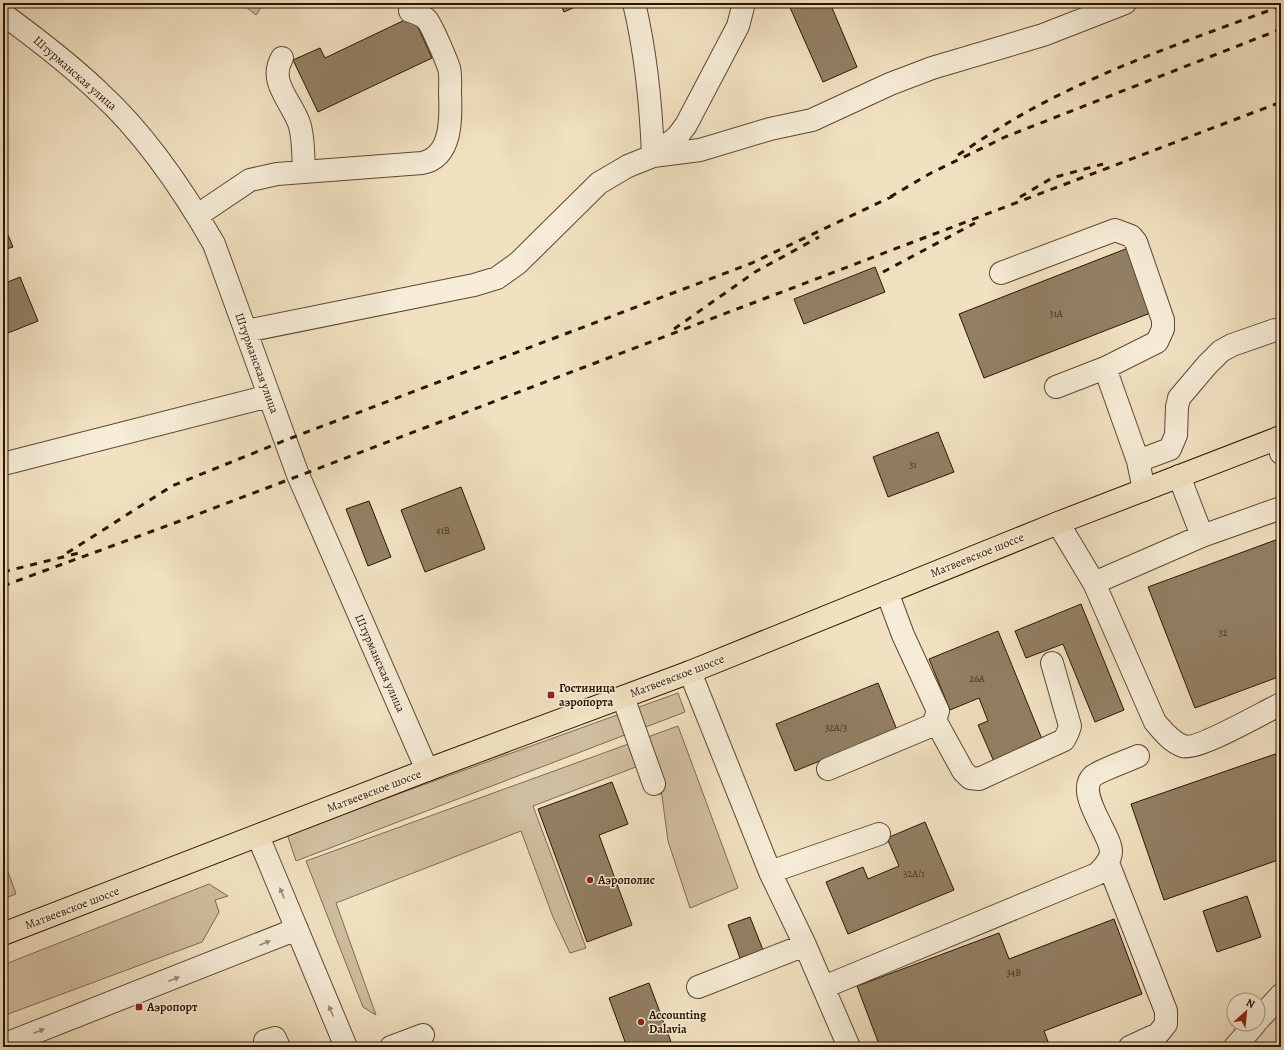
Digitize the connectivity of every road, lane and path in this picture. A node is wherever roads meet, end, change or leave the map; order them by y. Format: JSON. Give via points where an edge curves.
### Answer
{"nodes":[{"id":1,"x":634,"y":3,"type":"edge"},
{"id":2,"x":744,"y":3,"type":"edge"},
{"id":3,"x":1124,"y":3,"type":"edge"},
{"id":4,"x":410,"y":11,"type":"dead end"},
{"id":5,"x":3,"y":14,"type":"edge"},
{"id":6,"x":282,"y":58,"type":"dead end"},
{"id":7,"x":653,"y":156,"type":"junction"},
{"id":8,"x":304,"y":172,"type":"junction"},
{"id":9,"x":198,"y":215,"type":"junction"},
{"id":10,"x":1001,"y":273,"type":"dead end"},
{"id":11,"x":1275,"y":330,"type":"dead end"},
{"id":12,"x":246,"y":331,"type":"junction"},
{"id":13,"x":1105,"y":368,"type":"junction"},
{"id":14,"x":1056,"y":387,"type":"dead end"},
{"id":15,"x":270,"y":396,"type":"junction"},
{"id":16,"x":1280,"y":443,"type":"edge"},
{"id":17,"x":1138,"y":461,"type":"junction"},
{"id":18,"x":3,"y":464,"type":"edge"},
{"id":19,"x":1179,"y":476,"type":"junction"},
{"id":20,"x":1144,"y":490,"type":"junction"},
{"id":21,"x":1281,"y":508,"type":"edge"},
{"id":22,"x":1058,"y":522,"type":"junction"},
{"id":23,"x":1202,"y":536,"type":"junction"},
{"id":24,"x":1094,"y":583,"type":"junction"},
{"id":25,"x":887,"y":592,"type":"junction"},
{"id":26,"x":1052,"y":663,"type":"dead end"},
{"id":27,"x":690,"y":672,"type":"junction"},
{"id":28,"x":623,"y":697,"type":"junction"},
{"id":29,"x":1281,"y":704,"type":"edge"},
{"id":30,"x":935,"y":720,"type":"junction"},
{"id":31,"x":1138,"y":756,"type":"dead end"},
{"id":32,"x":828,"y":768,"type":"dead end"},
{"id":33,"x":427,"y":770,"type":"junction"},
{"id":34,"x":654,"y":784,"type":"dead end"},
{"id":35,"x":879,"y":834,"type":"dead end"},
{"id":36,"x":258,"y":836,"type":"junction"},
{"id":37,"x":1108,"y":863,"type":"junction"},
{"id":38,"x":770,"y":872,"type":"junction"},
{"id":39,"x":297,"y":929,"type":"junction"},
{"id":40,"x":3,"y":934,"type":"edge"},
{"id":41,"x":806,"y":945,"type":"junction"},
{"id":42,"x":824,"y":986,"type":"junction"},
{"id":43,"x":698,"y":987,"type":"dead end"},
{"id":44,"x":1281,"y":995,"type":"edge"},
{"id":45,"x":1266,"y":1011,"type":"edge"},
{"id":46,"x":1248,"y":1032,"type":"edge"},
{"id":47,"x":423,"y":1035,"type":"dead end"},
{"id":48,"x":3,"y":1045,"type":"edge"},
{"id":49,"x":346,"y":1047,"type":"edge"},
{"id":50,"x":392,"y":1047,"type":"edge"},
{"id":51,"x":849,"y":1047,"type":"edge"},
{"id":52,"x":1130,"y":1047,"type":"edge"},
{"id":53,"x":1235,"y":1047,"type":"edge"}],
"edges":[{"from":1,"to":7,"type":"street","via":[[646,64]]},
{"from":2,"to":7,"type":"street","via":[[738,26],[686,125],[677,137]]},
{"from":3,"to":7,"type":"street","via":[[1043,35],[932,68],[890,84],[812,120],[770,129],[700,150]]},
{"from":4,"to":8,"type":"street","via":[[420,14],[427,20],[449,68],[450,120],[446,142],[439,153],[428,162],[422,163]]},
{"from":5,"to":9,"type":"street","name":"Штурманская улица","via":[[40,41],[101,93],[160,161]]},
{"from":6,"to":8,"type":"street","via":[[276,74],[299,123]]},
{"from":7,"to":12,"type":"street","via":[[628,166],[599,183],[518,263],[497,278],[474,285]]},
{"from":8,"to":9,"type":"street","via":[[250,180]]},
{"from":9,"to":12,"type":"street","name":"Штурманская улица","via":[[214,244]]},
{"from":10,"to":13,"type":"street","via":[[1115,230],[1131,236],[1136,242],[1163,320],[1163,328],[1157,342]]},
{"from":11,"to":17,"type":"street","via":[[1221,351],[1179,398],[1176,435],[1170,449]]},
{"from":12,"to":15,"type":"street","name":"Штурманская улица"},
{"from":13,"to":14,"type":"street"},
{"from":13,"to":17,"type":"street"},
{"from":15,"to":18,"type":"street"},
{"from":15,"to":33,"type":"street","name":"Штурманская улица","via":[[298,475]]},
{"from":16,"to":19,"type":"main road","name":"Матвеевское шоссе"},
{"from":17,"to":20,"type":"street"},
{"from":19,"to":20,"type":"main road","name":"Матвеевское шоссе"},
{"from":19,"to":23,"type":"street"},
{"from":20,"to":22,"type":"main road","name":"Матвеевское шоссе"},
{"from":21,"to":23,"type":"street"},
{"from":22,"to":24,"type":"street"},
{"from":22,"to":25,"type":"main road","name":"Матвеевское шоссе"},
{"from":23,"to":24,"type":"street"},
{"from":24,"to":29,"type":"street","via":[[1155,722],[1168,737],[1184,747],[1201,744]]},
{"from":25,"to":27,"type":"main road","name":"Матвеевское шоссе"},
{"from":25,"to":30,"type":"street","via":[[903,635],[938,711]]},
{"from":26,"to":30,"type":"street","via":[[1070,726],[1064,740],[979,780],[970,778],[963,771]]},
{"from":27,"to":28,"type":"main road","name":"Матвеевское шоссе"},
{"from":27,"to":38,"type":"street"},
{"from":28,"to":33,"type":"main road","name":"Матвеевское шоссе"},
{"from":28,"to":34,"type":"street"},
{"from":30,"to":32,"type":"street","via":[[933,725]]},
{"from":31,"to":37,"type":"street","via":[[1093,776],[1087,786],[1089,798],[1111,851]]},
{"from":33,"to":36,"type":"main road","name":"Матвеевское шоссе"},
{"from":35,"to":38,"type":"street"},
{"from":39,"to":36,"type":"street","one_way":true},
{"from":36,"to":40,"type":"main road","name":"Матвеевское шоссе"},
{"from":37,"to":42,"type":"street","via":[[1097,874]]},
{"from":37,"to":52,"type":"street","via":[[1166,1011],[1166,1024],[1158,1034]]},
{"from":38,"to":41,"type":"street"},
{"from":48,"to":39,"type":"street","one_way":true},
{"from":49,"to":39,"type":"street","one_way":true},
{"from":41,"to":42,"type":"street"},
{"from":41,"to":43,"type":"street"},
{"from":42,"to":51,"type":"street"},
{"from":44,"to":45,"type":"street"},
{"from":46,"to":53,"type":"street"},
{"from":47,"to":50,"type":"street"}]}
